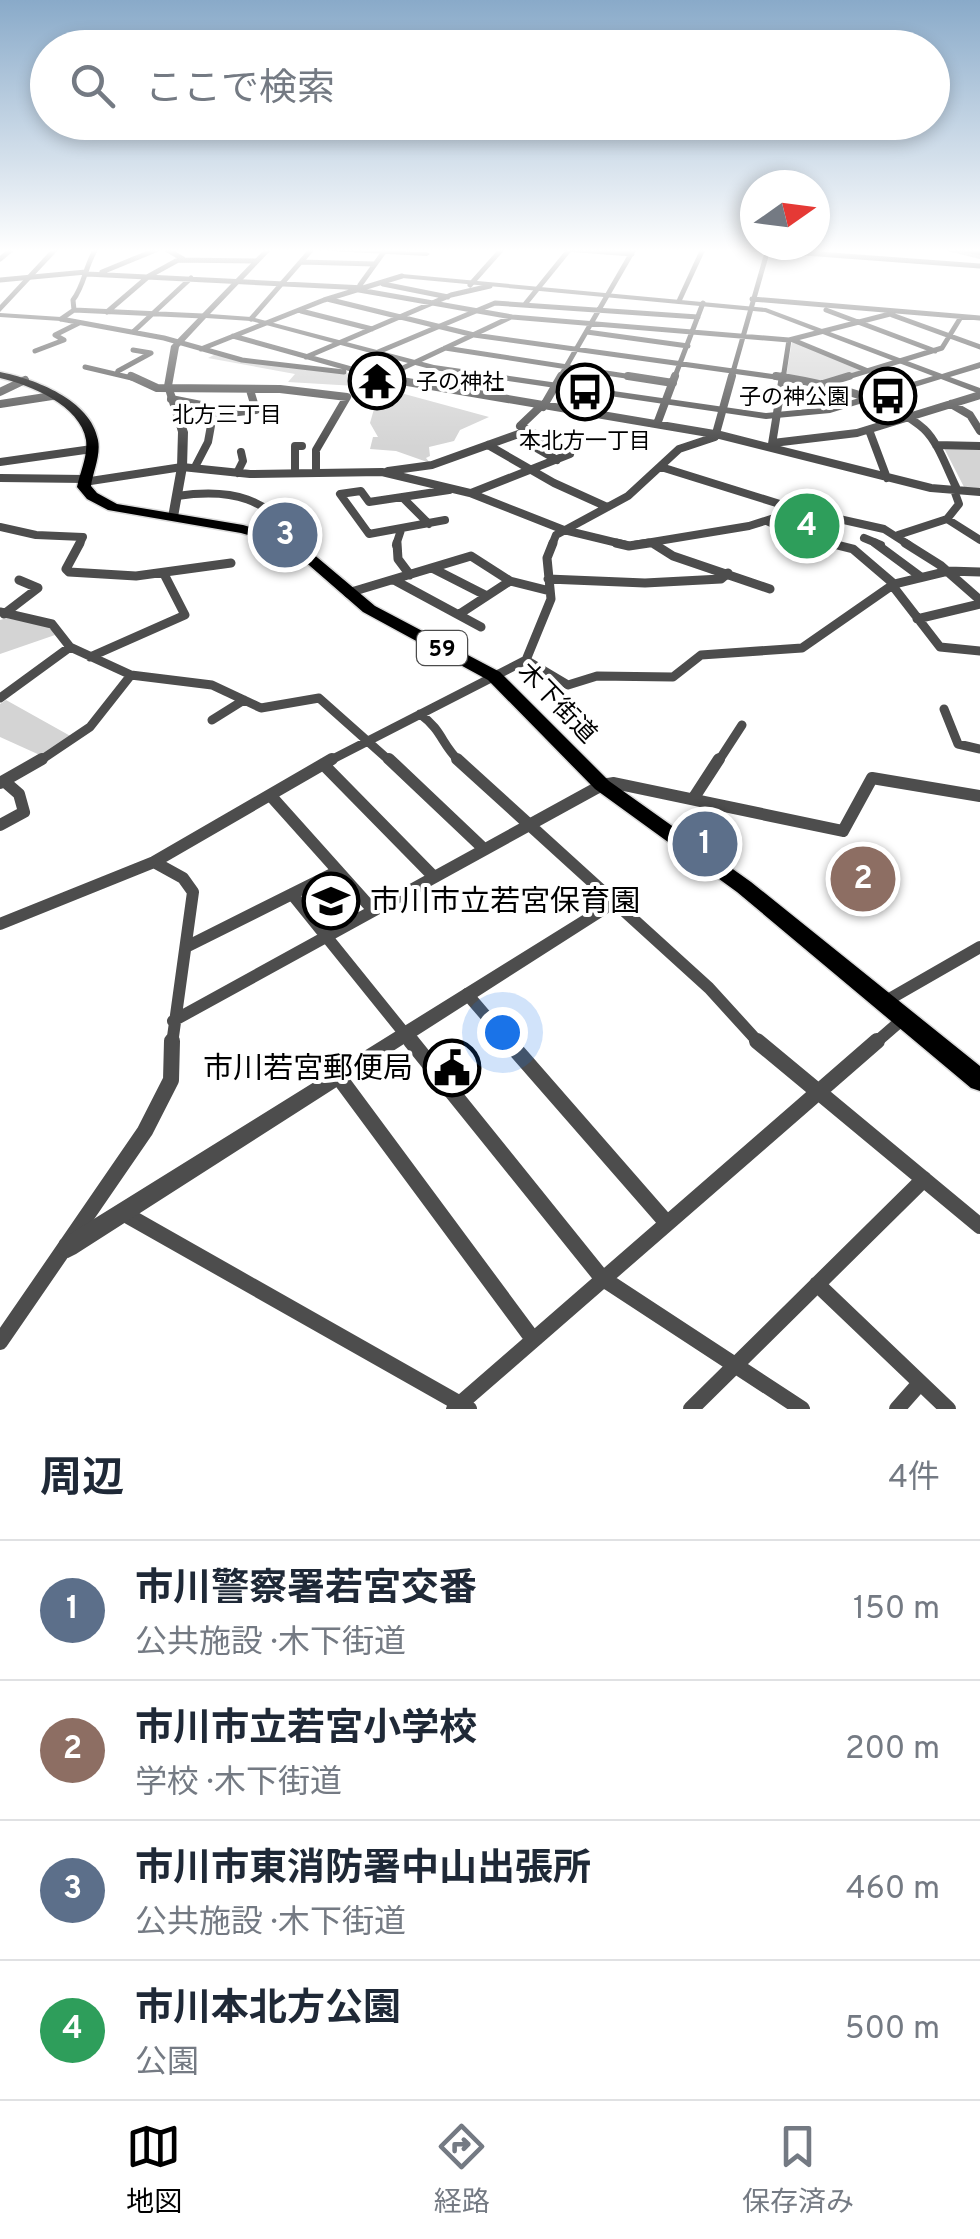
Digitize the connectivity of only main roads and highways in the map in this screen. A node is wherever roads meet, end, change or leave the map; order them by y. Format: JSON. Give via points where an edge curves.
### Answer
{"nodes":[{"id":1,"x":12,"y":380,"type":"edge"},
{"id":2,"x":980,"y":1081,"type":"edge"}],
"edges":[{"from":1,"to":2,"type":"main road","name":"木下街道","number":"59","via":[[52,396],[88,426],[92,449],[84,481],[99,501],[282,540],[395,625],[494,676],[602,785],[744,888]]}]}
